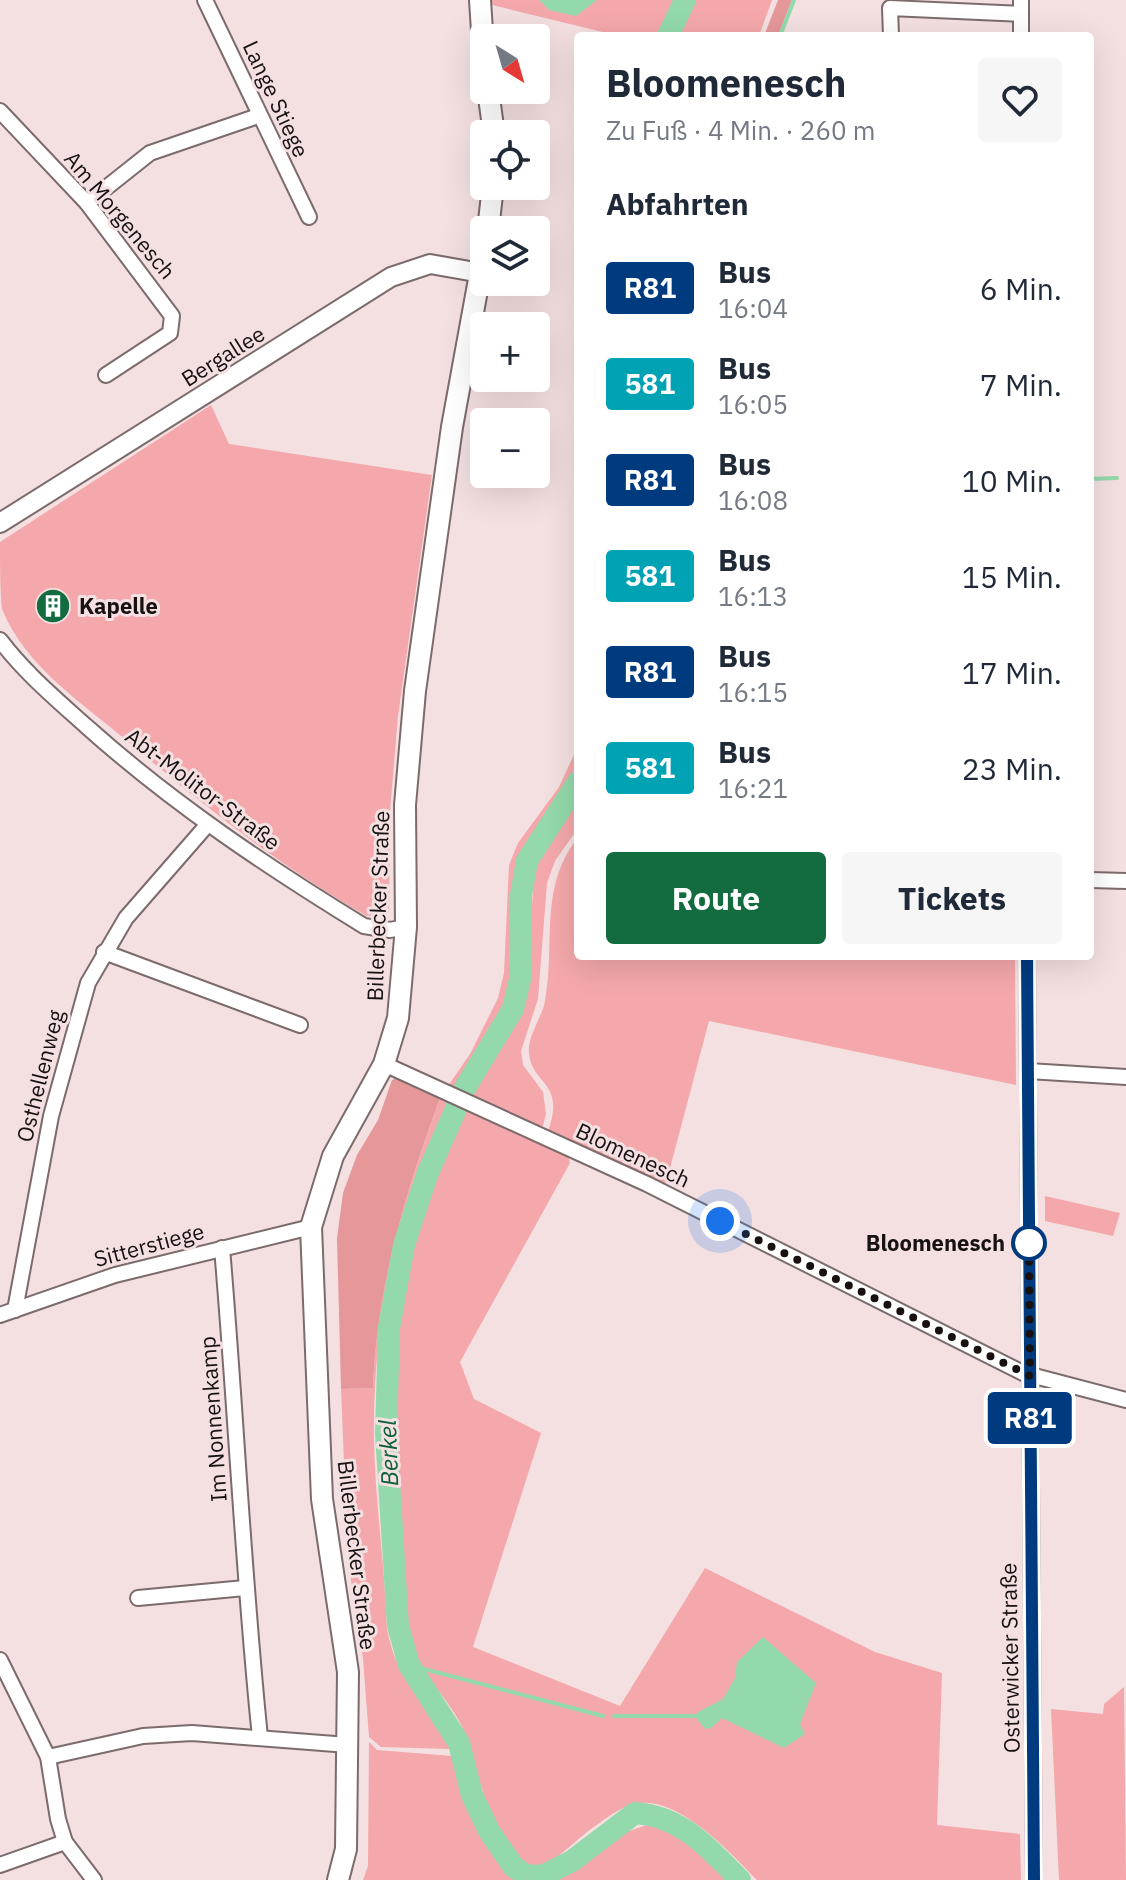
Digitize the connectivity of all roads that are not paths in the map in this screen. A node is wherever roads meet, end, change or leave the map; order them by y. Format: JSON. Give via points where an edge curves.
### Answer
{"nodes":[{"id":1,"x":205,"y":0,"type":"edge"},
{"id":2,"x":480,"y":0,"type":"edge"},
{"id":3,"x":1021,"y":7,"type":"edge"},
{"id":4,"x":482,"y":24,"type":"edge"},
{"id":5,"x":891,"y":32,"type":"edge"},
{"id":6,"x":1021,"y":32,"type":"edge"},
{"id":7,"x":0,"y":111,"type":"edge"},
{"id":8,"x":258,"y":116,"type":"junction"},
{"id":9,"x":87,"y":203,"type":"junction"},
{"id":10,"x":309,"y":217,"type":"dead end"},
{"id":11,"x":470,"y":263,"type":"edge"},
{"id":12,"x":476,"y":296,"type":"edge"},
{"id":13,"x":106,"y":375,"type":"dead end"},
{"id":14,"x":0,"y":523,"type":"edge"},
{"id":15,"x":0,"y":640,"type":"edge"},
{"id":16,"x":208,"y":824,"type":"junction"},
{"id":17,"x":1094,"y":880,"type":"edge"},
{"id":18,"x":1126,"y":881,"type":"edge"},
{"id":19,"x":406,"y":927,"type":"junction"},
{"id":20,"x":104,"y":952,"type":"junction"},
{"id":21,"x":1027,"y":960,"type":"edge"},
{"id":22,"x":300,"y":1025,"type":"dead end"},
{"id":23,"x":384,"y":1064,"type":"junction"},
{"id":24,"x":1028,"y":1071,"type":"junction"},
{"id":25,"x":1126,"y":1077,"type":"edge"},
{"id":26,"x":311,"y":1227,"type":"junction"},
{"id":27,"x":222,"y":1248,"type":"junction"},
{"id":28,"x":15,"y":1310,"type":"junction"},
{"id":29,"x":0,"y":1315,"type":"edge"},
{"id":30,"x":1030,"y":1376,"type":"junction"},
{"id":31,"x":1126,"y":1400,"type":"edge"},
{"id":32,"x":245,"y":1588,"type":"junction"},
{"id":33,"x":138,"y":1598,"type":"dead end"},
{"id":34,"x":0,"y":1660,"type":"edge"},
{"id":35,"x":260,"y":1737,"type":"junction"},
{"id":36,"x":348,"y":1745,"type":"junction"},
{"id":37,"x":48,"y":1757,"type":"junction"},
{"id":38,"x":65,"y":1842,"type":"junction"},
{"id":39,"x":0,"y":1865,"type":"edge"},
{"id":40,"x":94,"y":1880,"type":"edge"},
{"id":41,"x":338,"y":1880,"type":"edge"},
{"id":42,"x":1034,"y":1880,"type":"edge"}],
"edges":[{"from":1,"to":8,"type":"street","name":"Lange Stiege"},
{"from":2,"to":4,"type":"main road"},
{"from":3,"to":5,"type":"street","via":[[890,8]]},
{"from":3,"to":6,"type":"street"},
{"from":7,"to":9,"type":"street","name":"Am Morgenesch"},
{"from":8,"to":9,"type":"street","via":[[150,153]]},
{"from":8,"to":10,"type":"street","name":"Lange Stiege"},
{"from":9,"to":13,"type":"street","name":"Am Morgenesch","via":[[159,296],[174,325],[158,342]]},
{"from":11,"to":14,"type":"street","name":"Bergallee","via":[[430,264],[391,277]]},
{"from":12,"to":19,"type":"main road","name":"Billerbecker Straße","via":[[415,691],[405,805]]},
{"from":15,"to":16,"type":"street","name":"Abt-Molitor-Straße","via":[[124,760]]},
{"from":16,"to":19,"type":"street","name":"Abt-Molitor-Straße","via":[[364,926]]},
{"from":16,"to":20,"type":"street","name":"Osthellenweg","via":[[126,918]]},
{"from":17,"to":18,"type":"street"},
{"from":19,"to":23,"type":"main road","name":"Billerbecker Straße","via":[[398,1018]]},
{"from":20,"to":22,"type":"street"},
{"from":20,"to":28,"type":"street","name":"Osthellenweg","via":[[76,1016],[51,1116]]},
{"from":21,"to":24,"type":"street","name":"Osterwicker Straße"},
{"from":23,"to":26,"type":"main road","name":"Billerbecker Straße","via":[[338,1144]]},
{"from":23,"to":30,"type":"street","name":"Blomenesch","via":[[647,1184]]},
{"from":24,"to":25,"type":"street"},
{"from":24,"to":30,"type":"street","name":"Osterwicker Straße"},
{"from":26,"to":27,"type":"street","name":"Sitterstiege"},
{"from":26,"to":36,"type":"main road","name":"Billerbecker Straße","via":[[322,1499],[348,1672]]},
{"from":27,"to":28,"type":"street","name":"Sitterstiege","via":[[115,1275]]},
{"from":27,"to":32,"type":"street","name":"Im Nonnenkamp"},
{"from":28,"to":29,"type":"street","name":"Sitterstiege"},
{"from":30,"to":31,"type":"street","name":"Blomenesch"},
{"from":30,"to":42,"type":"street","name":"Osterwicker Straße"},
{"from":32,"to":33,"type":"street"},
{"from":32,"to":35,"type":"street","name":"Im Nonnenkamp"},
{"from":34,"to":37,"type":"street"},
{"from":35,"to":36,"type":"street"},
{"from":35,"to":37,"type":"street","via":[[143,1736]]},
{"from":36,"to":41,"type":"main road","name":"Billerbecker Straße","via":[[346,1849]]},
{"from":37,"to":38,"type":"street"},
{"from":38,"to":39,"type":"street"},
{"from":38,"to":40,"type":"street"}]}
